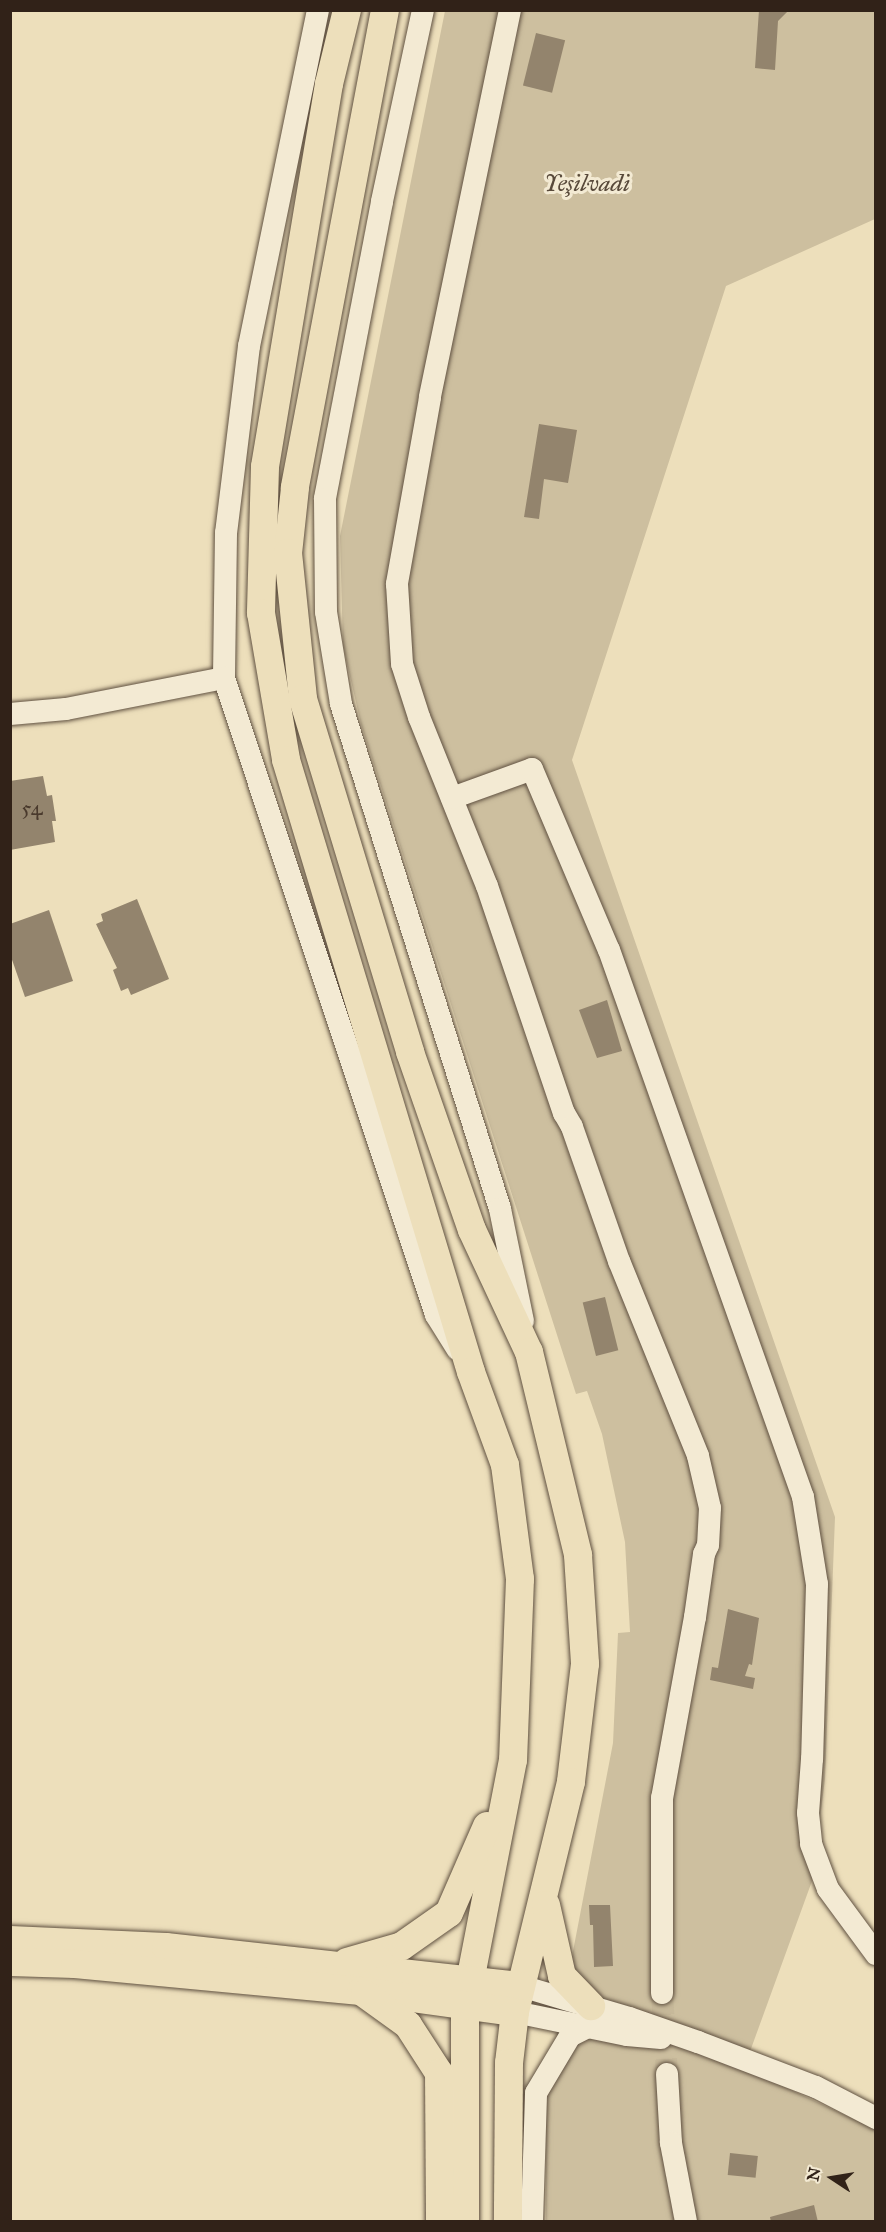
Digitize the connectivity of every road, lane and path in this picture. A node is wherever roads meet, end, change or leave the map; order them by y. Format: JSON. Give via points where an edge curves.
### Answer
{"nodes":[{"id":1,"x":318,"y":10,"type":"edge"},
{"id":2,"x":347,"y":10,"type":"edge"},
{"id":3,"x":385,"y":10,"type":"edge"},
{"id":4,"x":423,"y":10,"type":"edge"},
{"id":5,"x":510,"y":10,"type":"edge"},
{"id":6,"x":224,"y":678,"type":"junction"},
{"id":7,"x":10,"y":714,"type":"edge"},
{"id":8,"x":452,"y":798,"type":"junction"},
{"id":9,"x":529,"y":1352,"type":"junction"},
{"id":10,"x":471,"y":1372,"type":"junction"},
{"id":11,"x":513,"y":1760,"type":"junction"},
{"id":12,"x":544,"y":1893,"type":"junction"},
{"id":13,"x":10,"y":1940,"type":"edge"},
{"id":14,"x":876,"y":1954,"type":"edge"},
{"id":15,"x":10,"y":1962,"type":"edge"},
{"id":16,"x":335,"y":1965,"type":"junction"},
{"id":17,"x":361,"y":1991,"type":"junction"},
{"id":18,"x":468,"y":1993,"type":"junction"},
{"id":19,"x":662,"y":1994,"type":"tunnel mouth"},
{"id":20,"x":518,"y":1999,"type":"junction"},
{"id":21,"x":589,"y":2016,"type":"junction"},
{"id":22,"x":667,"y":2074,"type":"tunnel mouth"},
{"id":23,"x":876,"y":2118,"type":"edge"},
{"id":24,"x":440,"y":2222,"type":"edge"},
{"id":25,"x":465,"y":2222,"type":"edge"},
{"id":26,"x":508,"y":2222,"type":"edge"},
{"id":27,"x":532,"y":2222,"type":"edge"},
{"id":28,"x":686,"y":2222,"type":"edge"}],
"edges":[{"from":1,"to":6,"type":"street","via":[[249,346],[226,533]]},
{"from":2,"to":10,"type":"main road","via":[[329,84],[266,467],[261,613],[286,760]]},
{"from":3,"to":9,"type":"main road","via":[[293,510],[288,553],[302,688],[410,1052],[472,1230]]},
{"from":4,"to":9,"type":"street","via":[[325,500],[326,612],[341,704],[500,1209]]},
{"from":5,"to":8,"type":"street","via":[[430,398],[397,584],[402,664]]},
{"from":6,"to":7,"type":"street","via":[[66,709]]},
{"from":6,"to":10,"type":"street","via":[[436,1315]]},
{"from":8,"to":14,"type":"street","via":[[532,769],[609,950],[803,1497],[817,1584],[808,1813],[811,1844],[828,1889]]},
{"from":8,"to":19,"type":"street","via":[[487,886],[619,1261],[698,1456],[710,1508],[708,1545],[662,1798]]},
{"from":9,"to":12,"type":"main road","via":[[578,1556],[585,1664],[571,1782]]},
{"from":10,"to":11,"type":"main road","via":[[505,1465],[520,1579]]},
{"from":11,"to":16,"type":"main road","via":[[449,1913],[402,1946]]},
{"from":11,"to":18,"type":"main road"},
{"from":12,"to":20,"type":"main road"},
{"from":12,"to":21,"type":"main road","via":[[562,1976]]},
{"from":13,"to":16,"type":"main road","via":[[166,1947]]},
{"from":15,"to":17,"type":"main road","via":[[75,1964]]},
{"from":16,"to":18,"type":"main road"},
{"from":17,"to":18,"type":"main road"},
{"from":17,"to":24,"type":"main road","via":[[408,2025],[439,2073]]},
{"from":18,"to":20,"type":"main road"},
{"from":18,"to":25,"type":"main road"},
{"from":20,"to":21,"type":"street"},
{"from":20,"to":26,"type":"main road","via":[[509,2063]]},
{"from":21,"to":23,"type":"street","via":[[698,2042],[816,2087]]},
{"from":21,"to":27,"type":"street","via":[[570,2036],[536,2093]]},
{"from":22,"to":28,"type":"street","via":[[671,2143]]}]}
